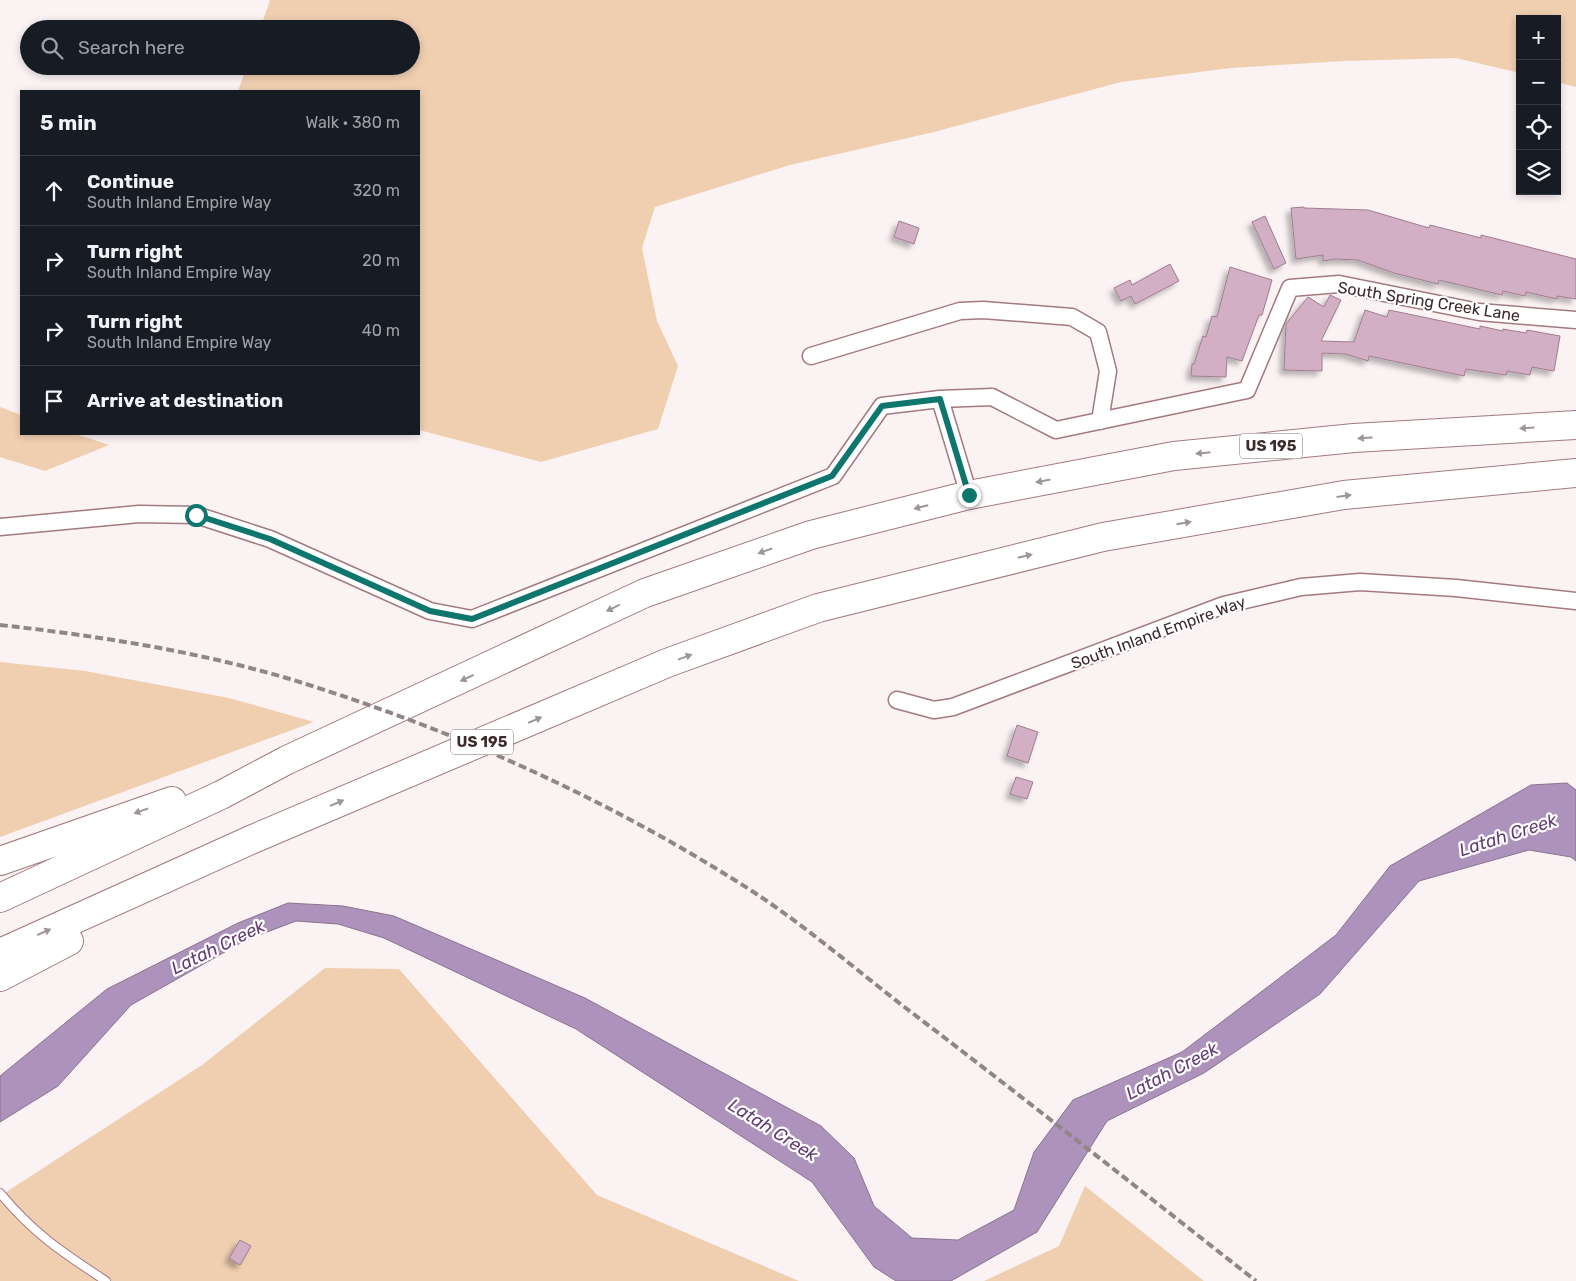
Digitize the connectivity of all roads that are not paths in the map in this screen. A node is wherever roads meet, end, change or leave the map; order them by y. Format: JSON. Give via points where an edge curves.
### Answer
{"nodes":[{"id":1,"x":1576,"y":320,"type":"edge"},
{"id":2,"x":811,"y":356,"type":"dead end"},
{"id":3,"x":940,"y":399,"type":"junction"},
{"id":4,"x":1100,"y":421,"type":"junction"},
{"id":5,"x":1576,"y":425,"type":"edge"},
{"id":6,"x":1576,"y":473,"type":"edge"},
{"id":7,"x":969,"y":495,"type":"junction"},
{"id":8,"x":0,"y":527,"type":"edge"},
{"id":9,"x":1576,"y":600,"type":"edge"},
{"id":10,"x":897,"y":700,"type":"dead end"},
{"id":11,"x":286,"y":760,"type":"junction"},
{"id":12,"x":305,"y":817,"type":"junction"},
{"id":13,"x":0,"y":861,"type":"edge"},
{"id":14,"x":0,"y":898,"type":"edge"},
{"id":15,"x":0,"y":953,"type":"edge"},
{"id":16,"x":0,"y":977,"type":"edge"},
{"id":17,"x":0,"y":1193,"type":"edge"},
{"id":18,"x":106,"y":1281,"type":"edge"}],
"edges":[{"from":1,"to":4,"type":"street","name":"South Spring Creek Lane","via":[[1479,312],[1339,284],[1290,288],[1247,390]]},
{"from":2,"to":4,"type":"street","via":[[960,311],[1072,318],[1098,332],[1108,371]]},
{"from":3,"to":4,"type":"street","name":"South Spring Creek Lane","via":[[992,397],[1056,430]]},
{"from":3,"to":7,"type":"street"},
{"from":3,"to":8,"type":"street","via":[[882,406],[832,476],[472,619],[430,611],[270,539],[196,515],[139,514]]},
{"from":5,"to":7,"type":"highway","number":"US 195","one_way":true,"via":[[1354,438],[1174,456]]},
{"from":12,"to":6,"type":"highway","number":"US 195","one_way":true,"via":[[667,663],[818,608],[1103,537],[1344,495]]},
{"from":7,"to":11,"type":"highway","number":"US 195","one_way":true,"via":[[811,535],[644,593]]},
{"from":9,"to":10,"type":"street","name":"South Inland Empire Way","via":[[1360,582],[1301,587],[1224,605],[953,708],[934,710]]},
{"from":11,"to":13,"type":"highway","one_way":true},
{"from":11,"to":14,"type":"highway","number":"US 195","via":[[221,795]]},
{"from":15,"to":12,"type":"highway","number":"US 195","one_way":true},
{"from":12,"to":16,"type":"highway","via":[[213,875],[122,915]]},
{"from":17,"to":18,"type":"lane","via":[[48,1242]]}]}
